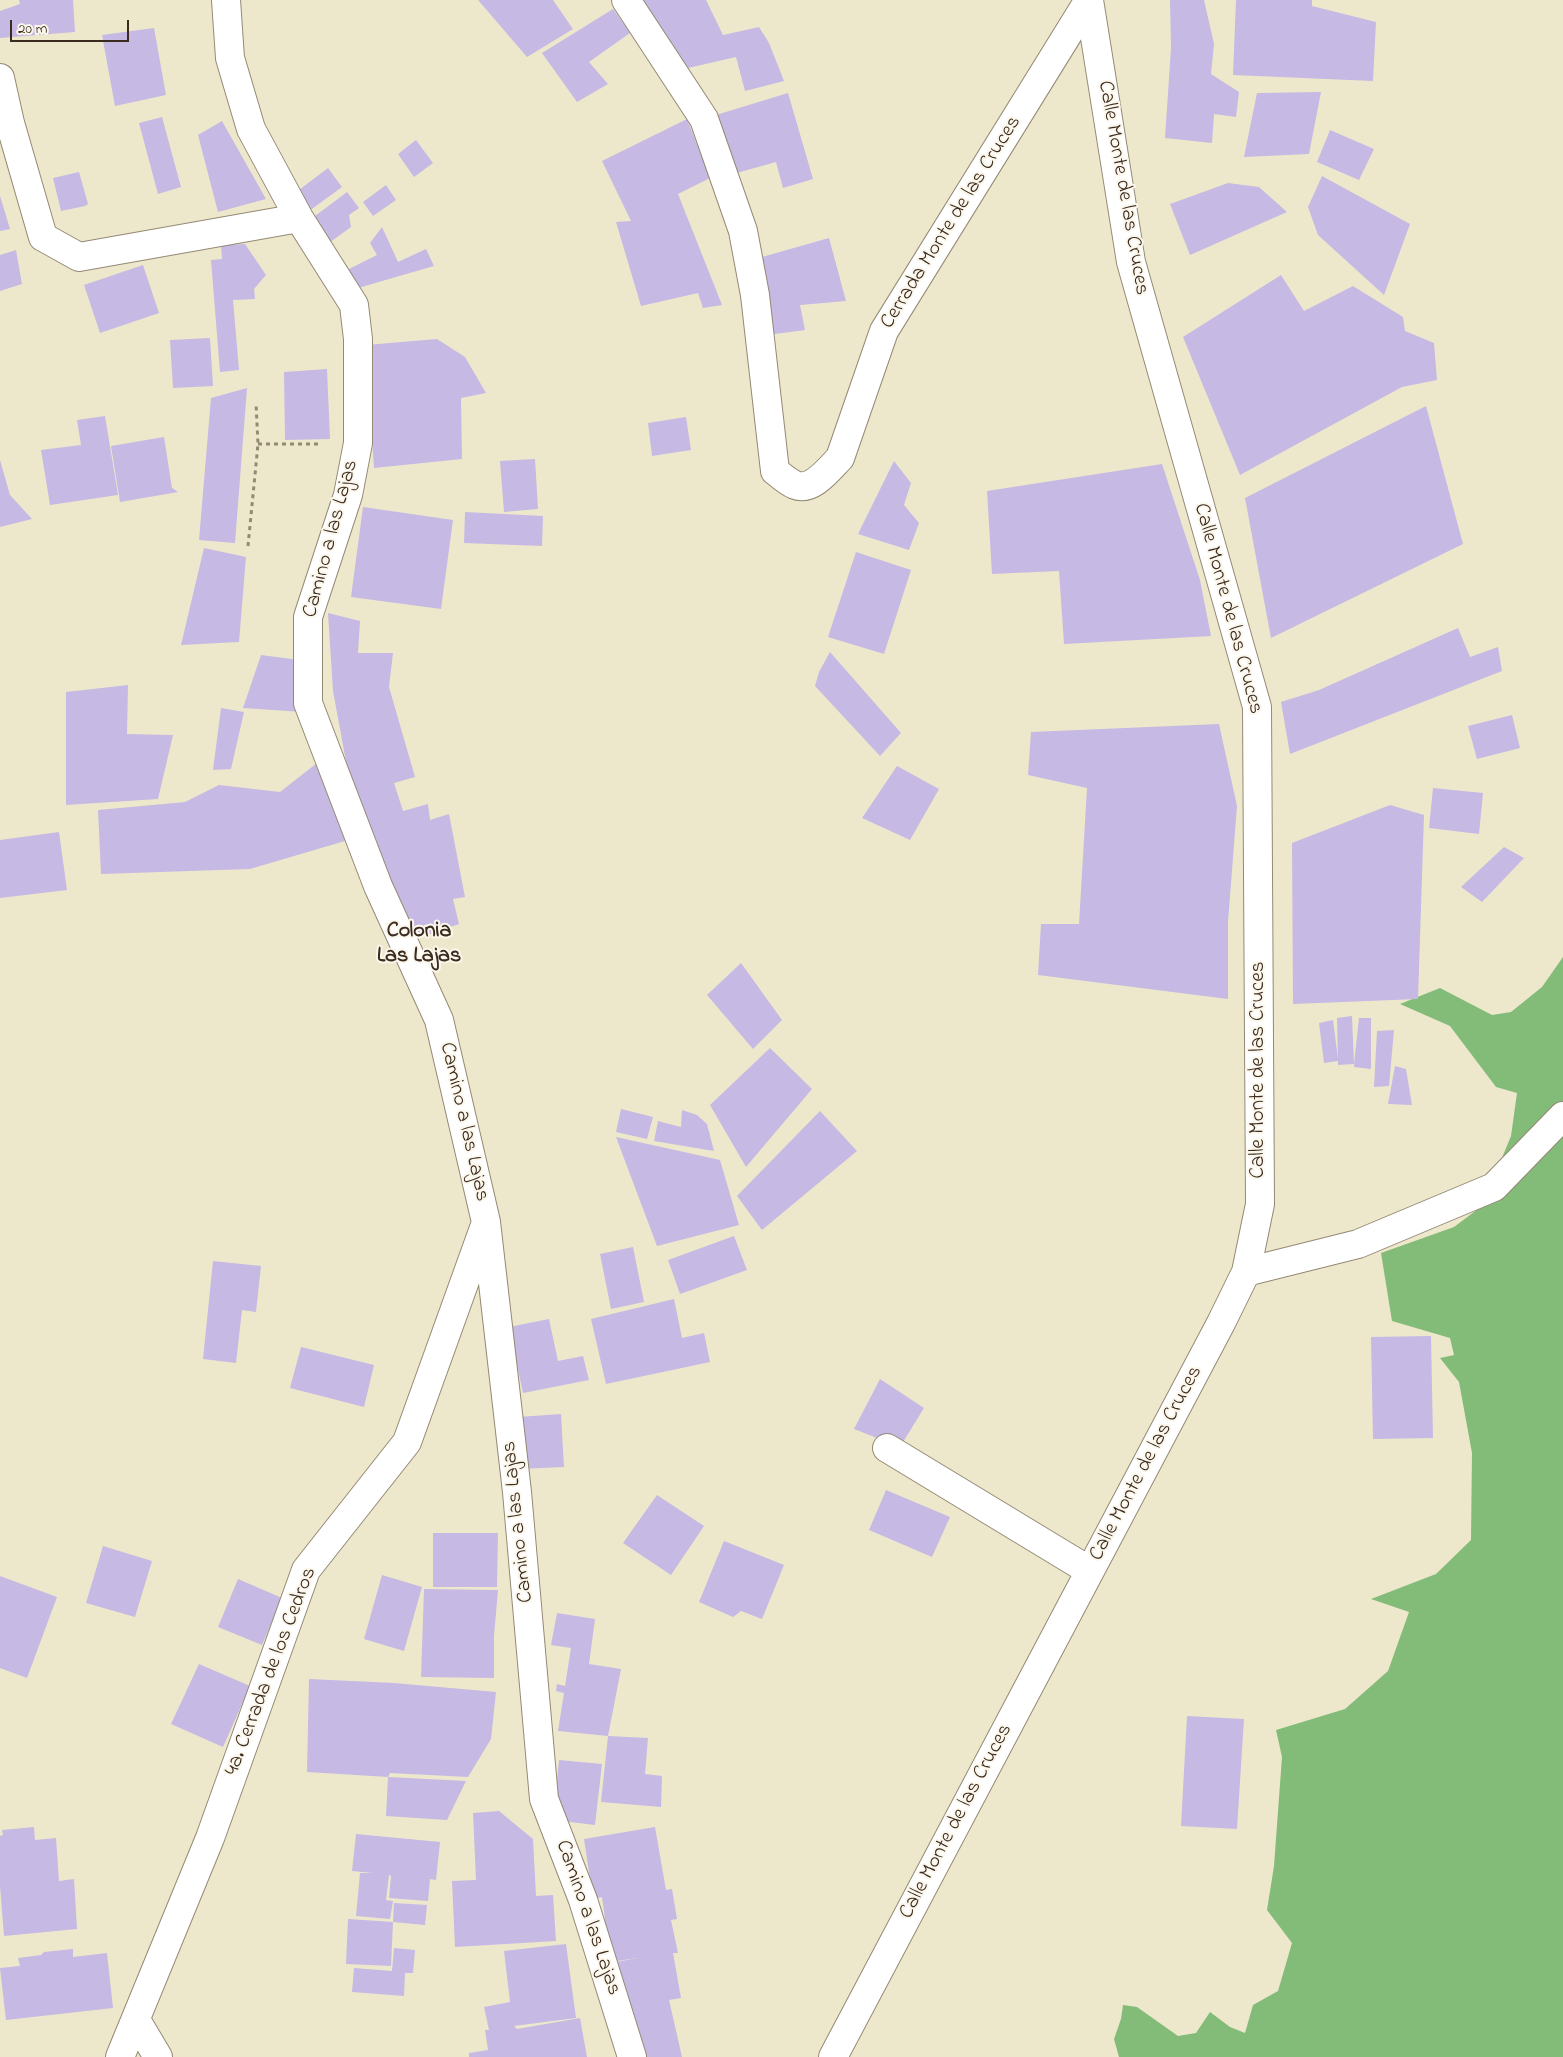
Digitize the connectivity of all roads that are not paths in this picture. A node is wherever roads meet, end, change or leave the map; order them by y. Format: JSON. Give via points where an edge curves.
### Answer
{"nodes":[{"id":1,"x":226,"y":0,"type":"edge"},
{"id":2,"x":626,"y":0,"type":"edge"},
{"id":3,"x":1089,"y":0,"type":"edge"},
{"id":4,"x":0,"y":78,"type":"edge"},
{"id":5,"x":299,"y":218,"type":"junction"},
{"id":6,"x":1563,"y":1116,"type":"edge"},
{"id":7,"x":486,"y":1222,"type":"junction"},
{"id":8,"x":1246,"y":1272,"type":"junction"},
{"id":9,"x":887,"y":1448,"type":"dead end"},
{"id":10,"x":1090,"y":1570,"type":"junction"},
{"id":11,"x":136,"y":2020,"type":"junction"},
{"id":12,"x":120,"y":2057,"type":"edge"},
{"id":13,"x":158,"y":2057,"type":"edge"},
{"id":14,"x":632,"y":2057,"type":"edge"},
{"id":15,"x":833,"y":2057,"type":"edge"}],
"edges":[{"from":1,"to":5,"type":"street","name":"Camino a las Lajas","via":[[230,58],[251,129]]},
{"from":2,"to":3,"type":"street","name":"Cerrada Monte de las Cruces","via":[[704,119],[743,231],[755,295],[775,471],[796,486],[809,485],[840,458],[884,330]]},
{"from":3,"to":8,"type":"street","name":"Calle Monte de las Cruces","via":[[1131,262],[1258,707],[1260,1204]]},
{"from":4,"to":5,"type":"street","via":[[43,237],[79,257]]},
{"from":5,"to":7,"type":"street","name":"Camino a las Lajas","via":[[354,306],[358,339],[358,443],[348,496],[308,617],[308,703],[378,886],[439,1020]]},
{"from":6,"to":8,"type":"street","via":[[1494,1187],[1358,1244]]},
{"from":7,"to":11,"type":"street","name":"4a. Cerrada de los Cedros","via":[[407,1442],[306,1570],[210,1838]]},
{"from":7,"to":14,"type":"street","name":"Camino a las Lajas","via":[[518,1492],[544,1799],[583,1900]]},
{"from":8,"to":10,"type":"street","name":"Calle Monte de las Cruces"},
{"from":9,"to":10,"type":"street"},
{"from":10,"to":15,"type":"street","name":"Calle Monte de las Cruces"},
{"from":11,"to":12,"type":"street","name":"4a. Cerrada de los Cedros"},
{"from":11,"to":13,"type":"street"}]}
